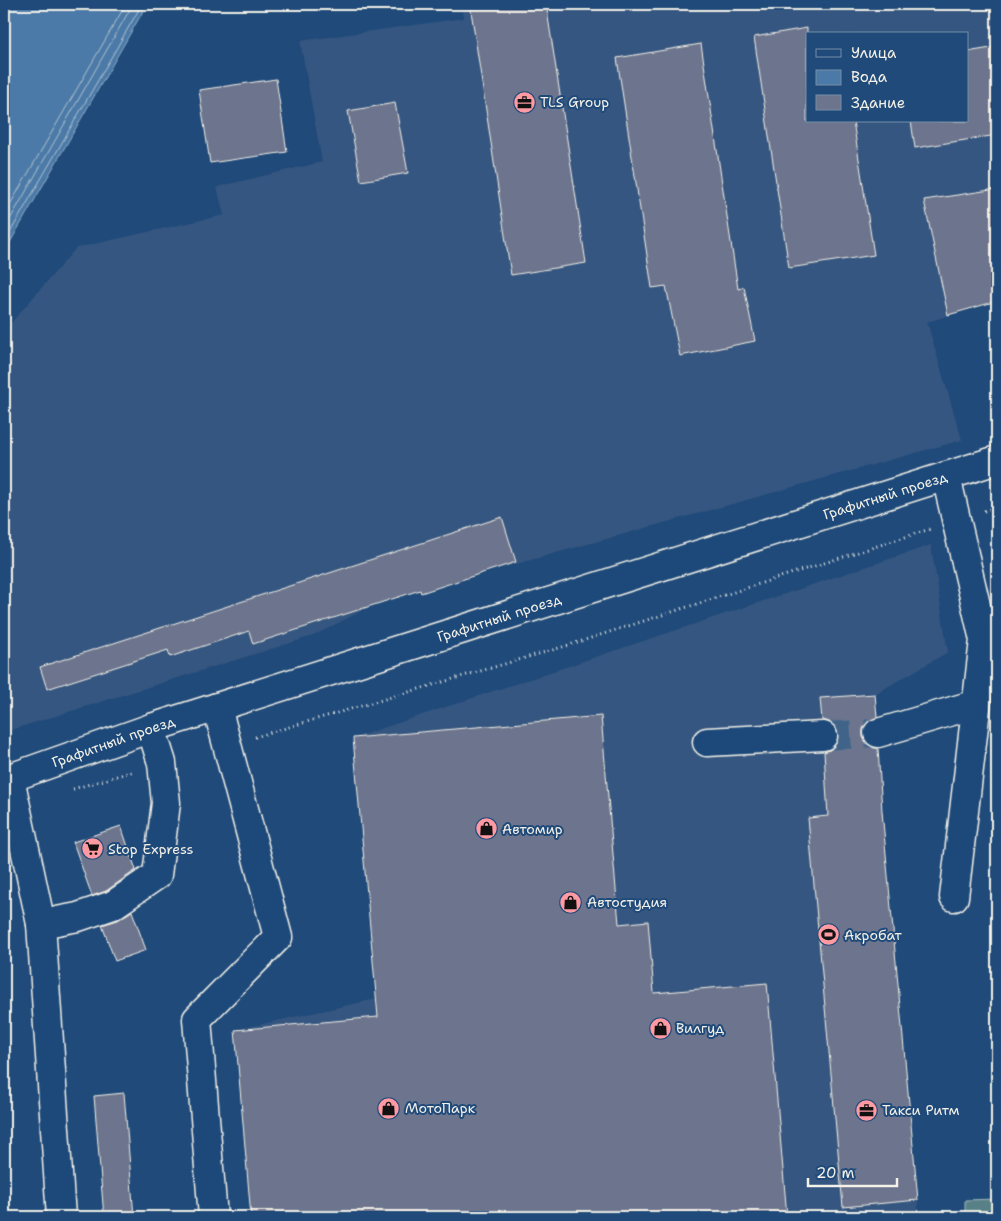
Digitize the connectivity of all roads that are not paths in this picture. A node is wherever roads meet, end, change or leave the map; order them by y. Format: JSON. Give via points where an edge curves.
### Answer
{"nodes":[{"id":1,"x":997,"y":460,"type":"edge"},
{"id":2,"x":946,"y":476,"type":"junction"},
{"id":3,"x":976,"y":704,"type":"junction"},
{"id":4,"x":217,"y":707,"type":"junction"},
{"id":5,"x":151,"y":728,"type":"junction"},
{"id":6,"x":878,"y":733,"type":"tunnel mouth"},
{"id":7,"x":823,"y":736,"type":"tunnel mouth"},
{"id":8,"x":707,"y":742,"type":"dead end"},
{"id":9,"x":7,"y":779,"type":"edge"},
{"id":10,"x":954,"y":897,"type":"dead end"},
{"id":11,"x":41,"y":924,"type":"junction"},
{"id":12,"x":61,"y":1217,"type":"edge"},
{"id":13,"x":213,"y":1217,"type":"edge"}],
"edges":[{"from":1,"to":2,"type":"street","name":"Графитный проезд"},
{"from":2,"to":3,"type":"street","via":[[984,640]]},
{"from":2,"to":4,"type":"street","name":"Графитный проезд"},
{"from":3,"to":6,"type":"street"},
{"from":3,"to":10,"type":"street"},
{"from":4,"to":5,"type":"street","name":"Графитный проезд"},
{"from":4,"to":13,"type":"street","via":[[278,937],[197,1019]]},
{"from":5,"to":9,"type":"street","name":"Графитный проезд"},
{"from":5,"to":11,"type":"street","via":[[162,764],[166,803],[157,875],[113,905],[78,917]]},
{"from":7,"to":8,"type":"street"},
{"from":9,"to":11,"type":"street"},
{"from":11,"to":12,"type":"street"}]}
